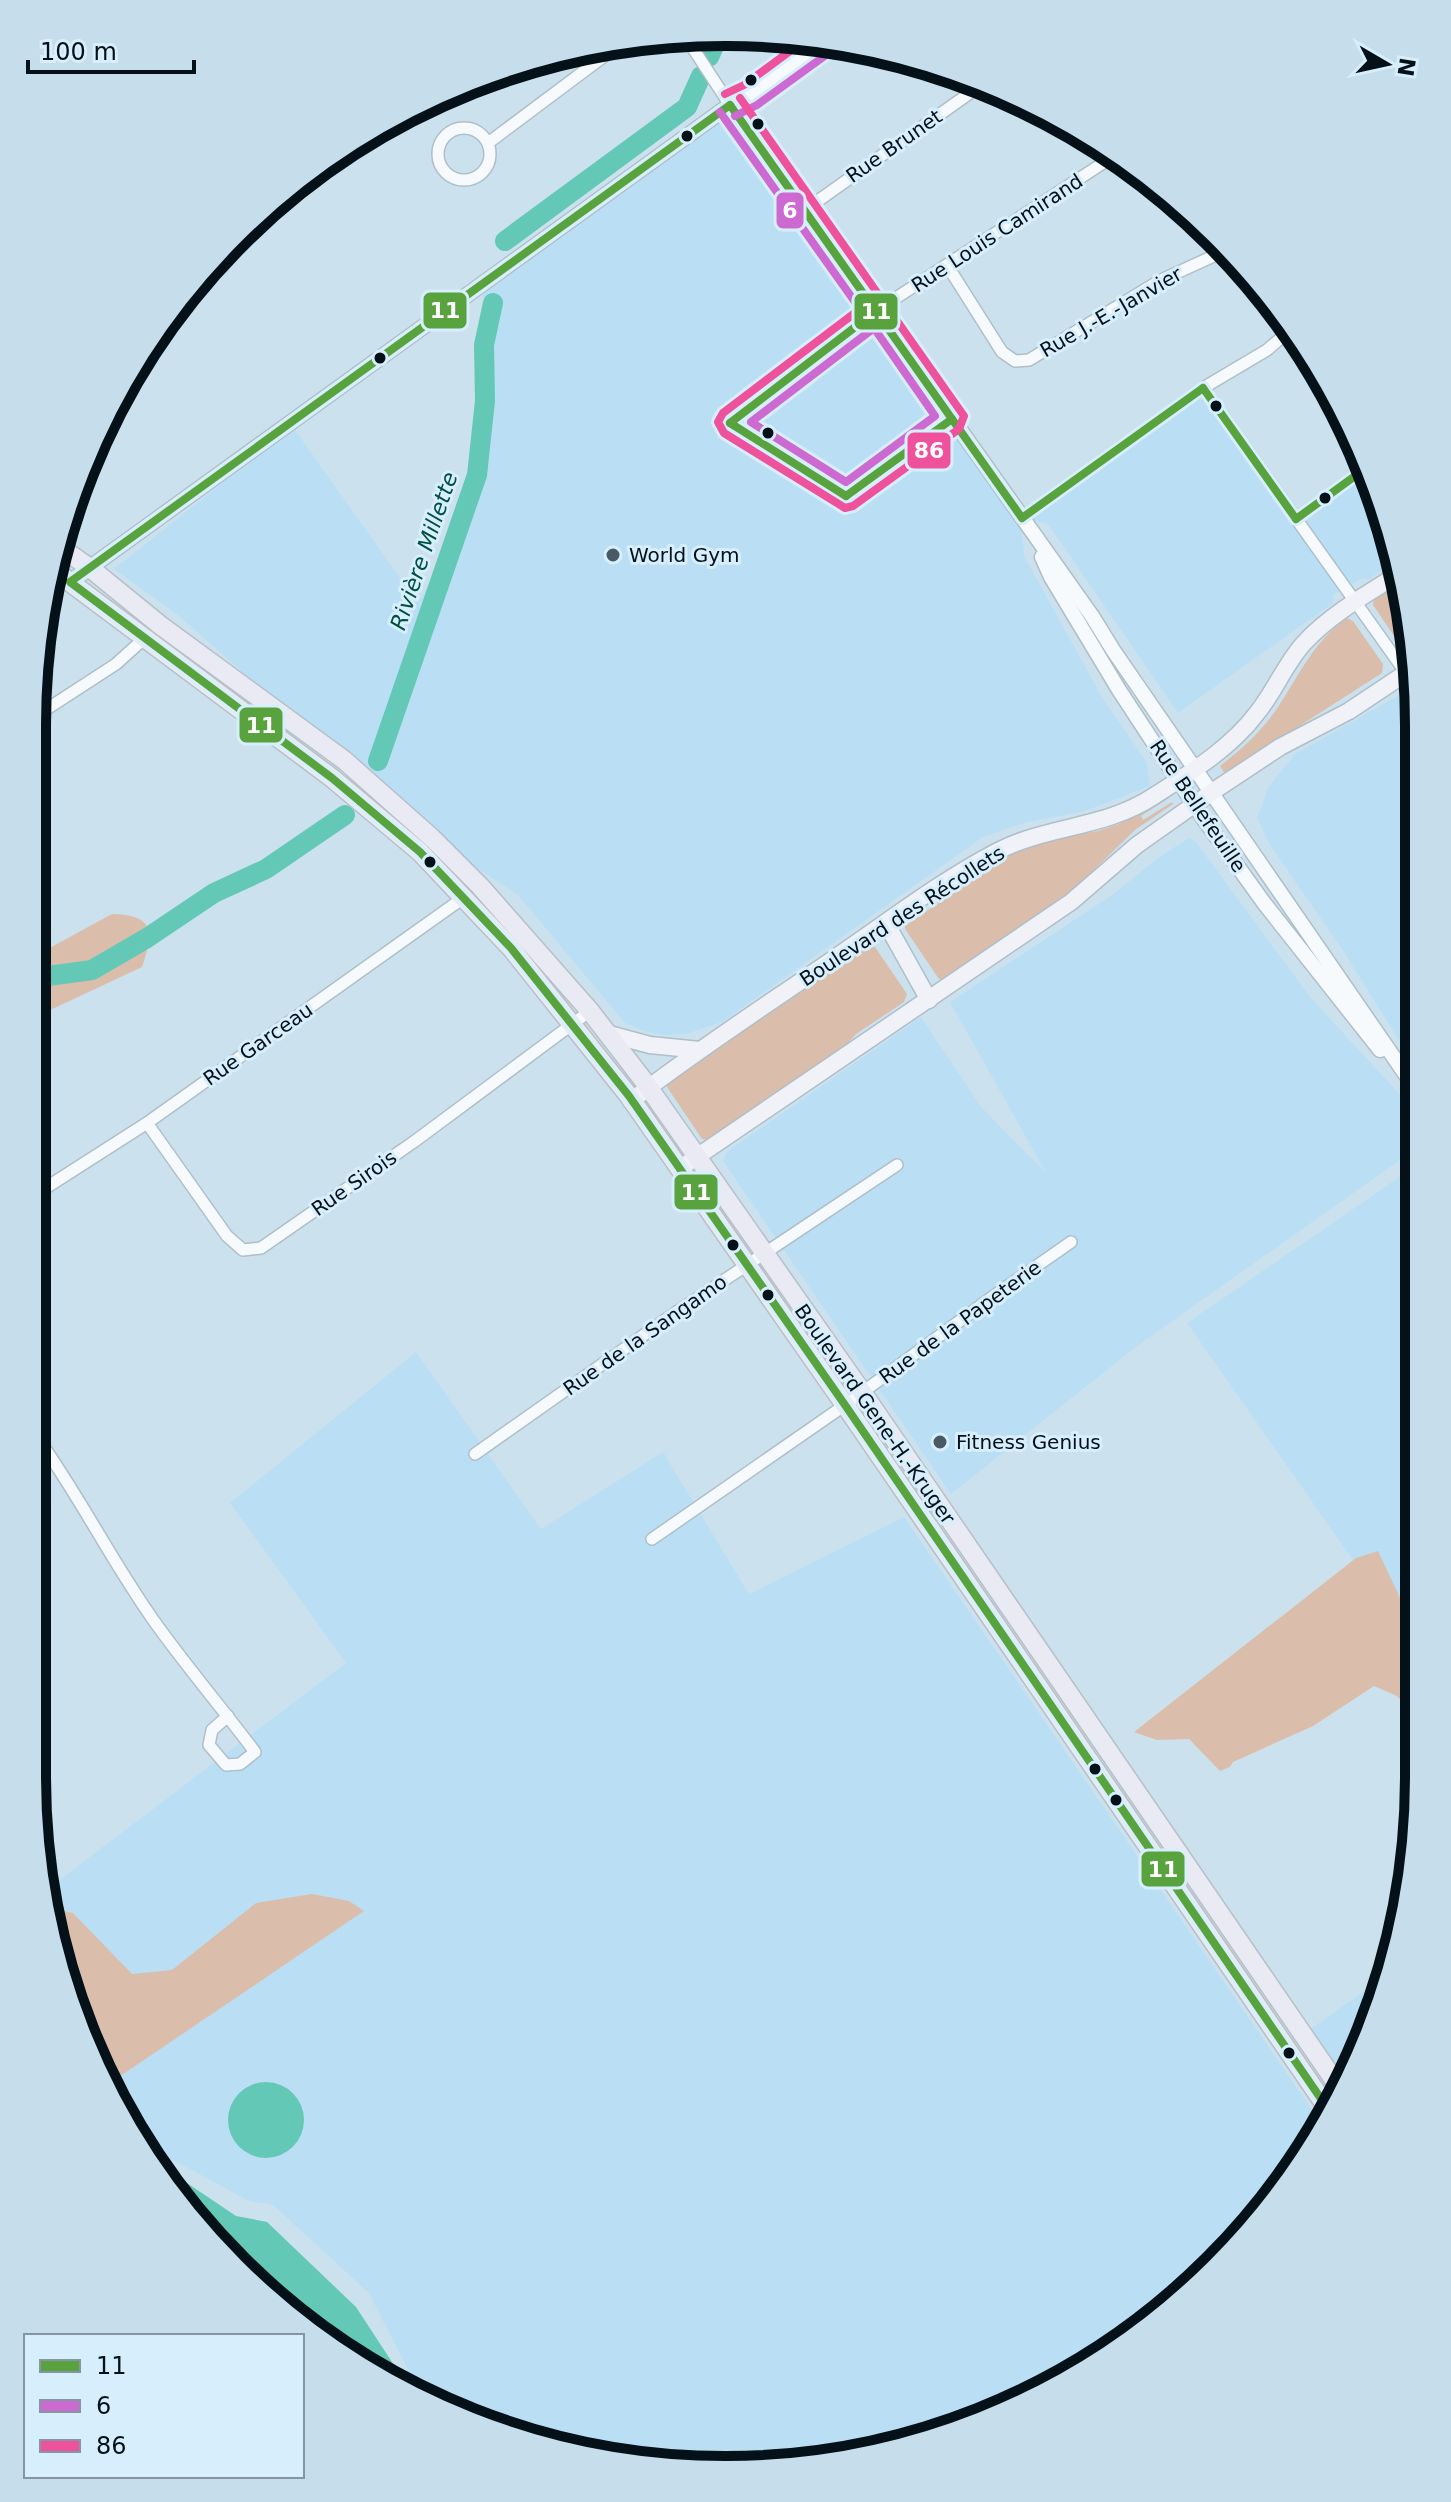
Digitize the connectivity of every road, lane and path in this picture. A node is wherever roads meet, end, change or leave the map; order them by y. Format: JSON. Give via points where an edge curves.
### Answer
{"nodes":[{"id":1,"x":692,"y":47,"type":"edge"},
{"id":2,"x":810,"y":52,"type":"edge"},
{"id":3,"x":602,"y":58,"type":"edge"},
{"id":4,"x":971,"y":92,"type":"edge"},
{"id":5,"x":730,"y":105,"type":"junction"},
{"id":6,"x":488,"y":143,"type":"junction"},
{"id":7,"x":1105,"y":162,"type":"edge"},
{"id":8,"x":805,"y":210,"type":"junction"},
{"id":9,"x":1216,"y":255,"type":"edge"},
{"id":10,"x":947,"y":265,"type":"junction"},
{"id":11,"x":876,"y":311,"type":"junction"},
{"id":12,"x":1282,"y":337,"type":"edge"},
{"id":13,"x":1203,"y":388,"type":"junction"},
{"id":14,"x":1357,"y":475,"type":"edge"},
{"id":15,"x":1296,"y":519,"type":"junction"},
{"id":16,"x":1026,"y":523,"type":"junction"},
{"id":17,"x":68,"y":553,"type":"edge"},
{"id":18,"x":90,"y":568,"type":"junction"},
{"id":19,"x":62,"y":577,"type":"edge"},
{"id":20,"x":1389,"y":580,"type":"edge"},
{"id":21,"x":1356,"y":601,"type":"junction"},
{"id":22,"x":153,"y":631,"type":"junction"},
{"id":23,"x":1402,"y":659,"type":"edge"},
{"id":24,"x":1403,"y":675,"type":"edge"},
{"id":25,"x":46,"y":709,"type":"edge"},
{"id":26,"x":1195,"y":768,"type":"junction"},
{"id":27,"x":1180,"y":779,"type":"junction"},
{"id":28,"x":1212,"y":792,"type":"junction"},
{"id":29,"x":1195,"y":804,"type":"junction"},
{"id":30,"x":480,"y":886,"type":"junction"},
{"id":31,"x":465,"y":898,"type":"junction"},
{"id":32,"x":886,"y":923,"type":"junction"},
{"id":33,"x":929,"y":1000,"type":"junction"},
{"id":34,"x":590,"y":1011,"type":"junction"},
{"id":35,"x":573,"y":1025,"type":"junction"},
{"id":36,"x":609,"y":1034,"type":"junction"},
{"id":37,"x":700,"y":1050,"type":"junction"},
{"id":38,"x":1399,"y":1065,"type":"junction"},
{"id":39,"x":1405,"y":1074,"type":"edge"},
{"id":40,"x":648,"y":1087,"type":"junction"},
{"id":41,"x":631,"y":1101,"type":"junction"},
{"id":42,"x":147,"y":1123,"type":"junction"},
{"id":43,"x":697,"y":1158,"type":"junction"},
{"id":44,"x":897,"y":1165,"type":"dead end"},
{"id":45,"x":679,"y":1169,"type":"junction"},
{"id":46,"x":46,"y":1188,"type":"edge"},
{"id":47,"x":1071,"y":1242,"type":"dead end"},
{"id":48,"x":764,"y":1255,"type":"junction"},
{"id":49,"x":746,"y":1265,"type":"junction"},
{"id":50,"x":862,"y":1392,"type":"junction"},
{"id":51,"x":845,"y":1405,"type":"junction"},
{"id":52,"x":46,"y":1450,"type":"edge"},
{"id":53,"x":475,"y":1454,"type":"dead end"},
{"id":54,"x":652,"y":1539,"type":"dead end"},
{"id":55,"x":228,"y":1716,"type":"junction"},
{"id":56,"x":1334,"y":2079,"type":"edge"},
{"id":57,"x":1322,"y":2101,"type":"edge"}],
"edges":[{"from":1,"to":5,"type":"street","name":"Rue Bellefeuille"},
{"from":2,"to":5,"type":"street"},
{"from":3,"to":6,"type":"street"},
{"from":4,"to":8,"type":"street","name":"Rue Brunet"},
{"from":5,"to":8,"type":"street","name":"Rue Bellefeuille"},
{"from":5,"to":18,"type":"street"},
{"from":6,"to":6,"type":"street","via":[[468,128],[451,131],[440,144],[442,169],[465,181],[481,175],[490,160]]},
{"from":7,"to":10,"type":"street","name":"Rue Louis Camirand"},
{"from":8,"to":11,"type":"street","name":"Rue Bellefeuille"},
{"from":9,"to":10,"type":"street","name":"Rue J.-E.-Janvier","via":[[1161,280],[1029,360],[1015,361],[1002,352]]},
{"from":10,"to":11,"type":"street","name":"Rue Louis Camirand"},
{"from":11,"to":16,"type":"street","name":"Rue Bellefeuille"},
{"from":12,"to":13,"type":"street"},
{"from":13,"to":15,"type":"street"},
{"from":13,"to":16,"type":"street"},
{"from":14,"to":15,"type":"street"},
{"from":15,"to":21,"type":"street"},
{"from":16,"to":26,"type":"street","name":"Rue Bellefeuille"},
{"from":16,"to":27,"type":"street","name":"Rue Bellefeuille","via":[[1090,644]]},
{"from":17,"to":18,"type":"main road","name":"Boulevard Gene-H.-Kruger"},
{"from":18,"to":19,"type":"street"},
{"from":18,"to":22,"type":"main road","name":"Boulevard Gene-H.-Kruger"},
{"from":19,"to":22,"type":"main road","name":"Boulevard Gene-H.-Kruger"},
{"from":20,"to":21,"type":"main road","name":"Boulevard des Récollets"},
{"from":21,"to":23,"type":"street"},
{"from":21,"to":26,"type":"main road","name":"Boulevard des Récollets","via":[[1308,639],[1252,720]]},
{"from":22,"to":25,"type":"street","via":[[116,664]]},
{"from":22,"to":30,"type":"main road","name":"Boulevard Gene-H.-Kruger","via":[[344,760]]},
{"from":22,"to":31,"type":"main road","name":"Boulevard Gene-H.-Kruger","via":[[420,852]]},
{"from":24,"to":28,"type":"main road"},
{"from":26,"to":27,"type":"main road","name":"Boulevard des Récollets"},
{"from":26,"to":28,"type":"street","name":"Rue Bellefeuille"},
{"from":27,"to":29,"type":"street","name":"Rue Bellefeuille"},
{"from":27,"to":32,"type":"main road","name":"Boulevard des Récollets","via":[[1118,816],[999,850]]},
{"from":28,"to":29,"type":"main road"},
{"from":28,"to":38,"type":"street","name":"Rue Bellefeuille"},
{"from":29,"to":33,"type":"main road","via":[[1071,902]]},
{"from":29,"to":38,"type":"street","name":"Rue Bellefeuille","via":[[1324,980]]},
{"from":30,"to":31,"type":"street","name":"Rue Garceau"},
{"from":30,"to":34,"type":"main road","name":"Boulevard Gene-H.-Kruger"},
{"from":31,"to":35,"type":"main road","name":"Boulevard Gene-H.-Kruger"},
{"from":31,"to":42,"type":"street","name":"Rue Garceau"},
{"from":32,"to":33,"type":"main road"},
{"from":32,"to":37,"type":"main road","name":"Boulevard des Récollets"},
{"from":33,"to":43,"type":"main road"},
{"from":34,"to":35,"type":"street","name":"Rue Sirois"},
{"from":34,"to":36,"type":"main road","name":"Boulevard Gene-H.-Kruger"},
{"from":35,"to":41,"type":"main road","name":"Boulevard Gene-H.-Kruger"},
{"from":35,"to":42,"type":"street","name":"Rue Sirois","via":[[261,1248],[243,1250],[227,1236]]},
{"from":36,"to":37,"type":"main road"},
{"from":36,"to":40,"type":"main road","name":"Boulevard Gene-H.-Kruger"},
{"from":37,"to":40,"type":"main road","name":"Boulevard des Récollets"},
{"from":38,"to":39,"type":"street","name":"Rue Bellefeuille"},
{"from":40,"to":41,"type":"main road","name":"Boulevard des Récollets"},
{"from":40,"to":43,"type":"main road","name":"Boulevard Gene-H.-Kruger"},
{"from":41,"to":45,"type":"main road","name":"Boulevard Gene-H.-Kruger"},
{"from":42,"to":46,"type":"street","name":"Rue Garceau"},
{"from":43,"to":45,"type":"main road"},
{"from":43,"to":48,"type":"main road","name":"Boulevard Gene-H.-Kruger"},
{"from":44,"to":48,"type":"street","name":"Rue de la Sangamo"},
{"from":45,"to":49,"type":"main road","name":"Boulevard Gene-H.-Kruger"},
{"from":47,"to":50,"type":"street","name":"Rue de la Papeterie"},
{"from":48,"to":49,"type":"street","name":"Rue de la Sangamo"},
{"from":48,"to":50,"type":"main road","name":"Boulevard Gene-H.-Kruger"},
{"from":49,"to":51,"type":"main road","name":"Boulevard Gene-H.-Kruger"},
{"from":49,"to":53,"type":"street","name":"Rue de la Sangamo"},
{"from":50,"to":51,"type":"street","name":"Rue de la Papeterie"},
{"from":50,"to":56,"type":"main road","name":"Boulevard Gene-H.-Kruger"},
{"from":51,"to":54,"type":"street","name":"Rue de la Papeterie"},
{"from":51,"to":57,"type":"main road","name":"Boulevard Gene-H.-Kruger"},
{"from":52,"to":55,"type":"street","via":[[154,1621]]},
{"from":55,"to":55,"type":"street","via":[[212,1730],[209,1745],[226,1765],[240,1764],[255,1752]]}]}
